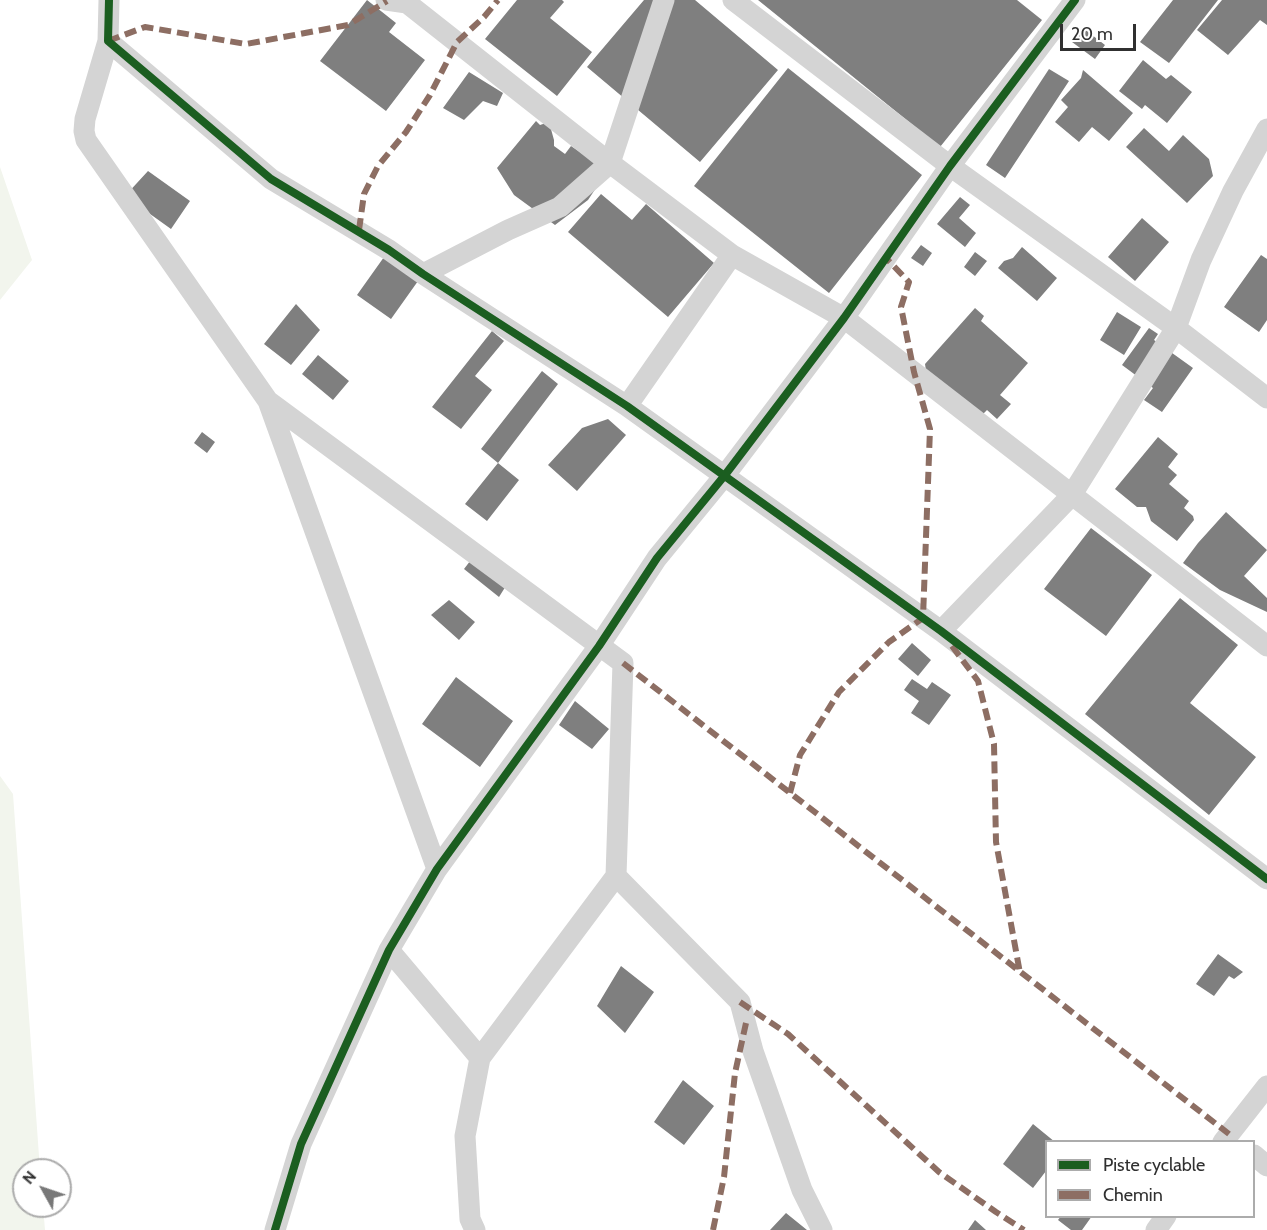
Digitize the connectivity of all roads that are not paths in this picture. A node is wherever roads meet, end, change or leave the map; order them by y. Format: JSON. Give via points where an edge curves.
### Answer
{"nodes":[{"id":1,"x":109,"y":0,"type":"edge"},
{"id":2,"x":386,"y":0,"type":"edge"},
{"id":3,"x":664,"y":0,"type":"edge"},
{"id":4,"x":733,"y":0,"type":"edge"},
{"id":5,"x":408,"y":1,"type":"edge"},
{"id":6,"x":1064,"y":4,"type":"edge"},
{"id":7,"x":108,"y":41,"type":"junction"},
{"id":8,"x":1267,"y":129,"type":"edge"},
{"id":9,"x":610,"y":163,"type":"junction"},
{"id":10,"x":950,"y":166,"type":"junction"},
{"id":11,"x":732,"y":255,"type":"junction"},
{"id":12,"x":423,"y":274,"type":"junction"},
{"id":13,"x":844,"y":318,"type":"junction"},
{"id":14,"x":1176,"y":328,"type":"junction"},
{"id":15,"x":1267,"y":398,"type":"edge"},
{"id":16,"x":268,"y":401,"type":"junction"},
{"id":17,"x":627,"y":406,"type":"junction"},
{"id":18,"x":725,"y":476,"type":"junction"},
{"id":19,"x":1071,"y":496,"type":"junction"},
{"id":20,"x":941,"y":631,"type":"junction"},
{"id":21,"x":599,"y":646,"type":"junction"},
{"id":22,"x":1267,"y":646,"type":"edge"},
{"id":23,"x":436,"y":869,"type":"junction"},
{"id":24,"x":616,"y":876,"type":"junction"},
{"id":25,"x":1267,"y":879,"type":"edge"},
{"id":26,"x":389,"y":950,"type":"junction"},
{"id":27,"x":480,"y":1058,"type":"junction"},
{"id":28,"x":1267,"y":1086,"type":"edge"},
{"id":29,"x":1230,"y":1139,"type":"edge"},
{"id":30,"x":1255,"y":1156,"type":"edge"},
{"id":31,"x":1267,"y":1166,"type":"edge"},
{"id":32,"x":275,"y":1230,"type":"edge"},
{"id":33,"x":476,"y":1230,"type":"edge"},
{"id":34,"x":822,"y":1230,"type":"edge"}],
"edges":[{"from":1,"to":7,"type":"street"},
{"from":2,"to":5,"type":"street"},
{"from":3,"to":9,"type":"street"},
{"from":4,"to":10,"type":"street"},
{"from":5,"to":9,"type":"street"},
{"from":6,"to":10,"type":"street"},
{"from":7,"to":12,"type":"street","via":[[271,179]]},
{"from":7,"to":16,"type":"street","via":[[85,119],[86,140]]},
{"from":8,"to":14,"type":"street","via":[[1233,191]]},
{"from":9,"to":11,"type":"street"},
{"from":9,"to":12,"type":"street","via":[[560,207]]},
{"from":10,"to":13,"type":"street"},
{"from":10,"to":14,"type":"street"},
{"from":11,"to":13,"type":"street"},
{"from":11,"to":17,"type":"street"},
{"from":12,"to":17,"type":"street"},
{"from":13,"to":18,"type":"street"},
{"from":13,"to":19,"type":"street"},
{"from":14,"to":15,"type":"street"},
{"from":14,"to":19,"type":"street"},
{"from":16,"to":21,"type":"street"},
{"from":16,"to":23,"type":"street"},
{"from":17,"to":18,"type":"street"},
{"from":18,"to":20,"type":"street"},
{"from":18,"to":21,"type":"street","via":[[657,558]]},
{"from":19,"to":20,"type":"street"},
{"from":19,"to":22,"type":"street"},
{"from":20,"to":25,"type":"street"},
{"from":21,"to":23,"type":"street"},
{"from":21,"to":24,"type":"street","via":[[623,663]]},
{"from":23,"to":26,"type":"street"},
{"from":24,"to":27,"type":"street"},
{"from":24,"to":34,"type":"street","via":[[740,1002],[798,1179]]},
{"from":26,"to":27,"type":"street"},
{"from":26,"to":32,"type":"street","via":[[301,1144]]},
{"from":27,"to":33,"type":"street","via":[[465,1136],[470,1219]]},
{"from":28,"to":29,"type":"street"},
{"from":30,"to":31,"type":"street"}]}
